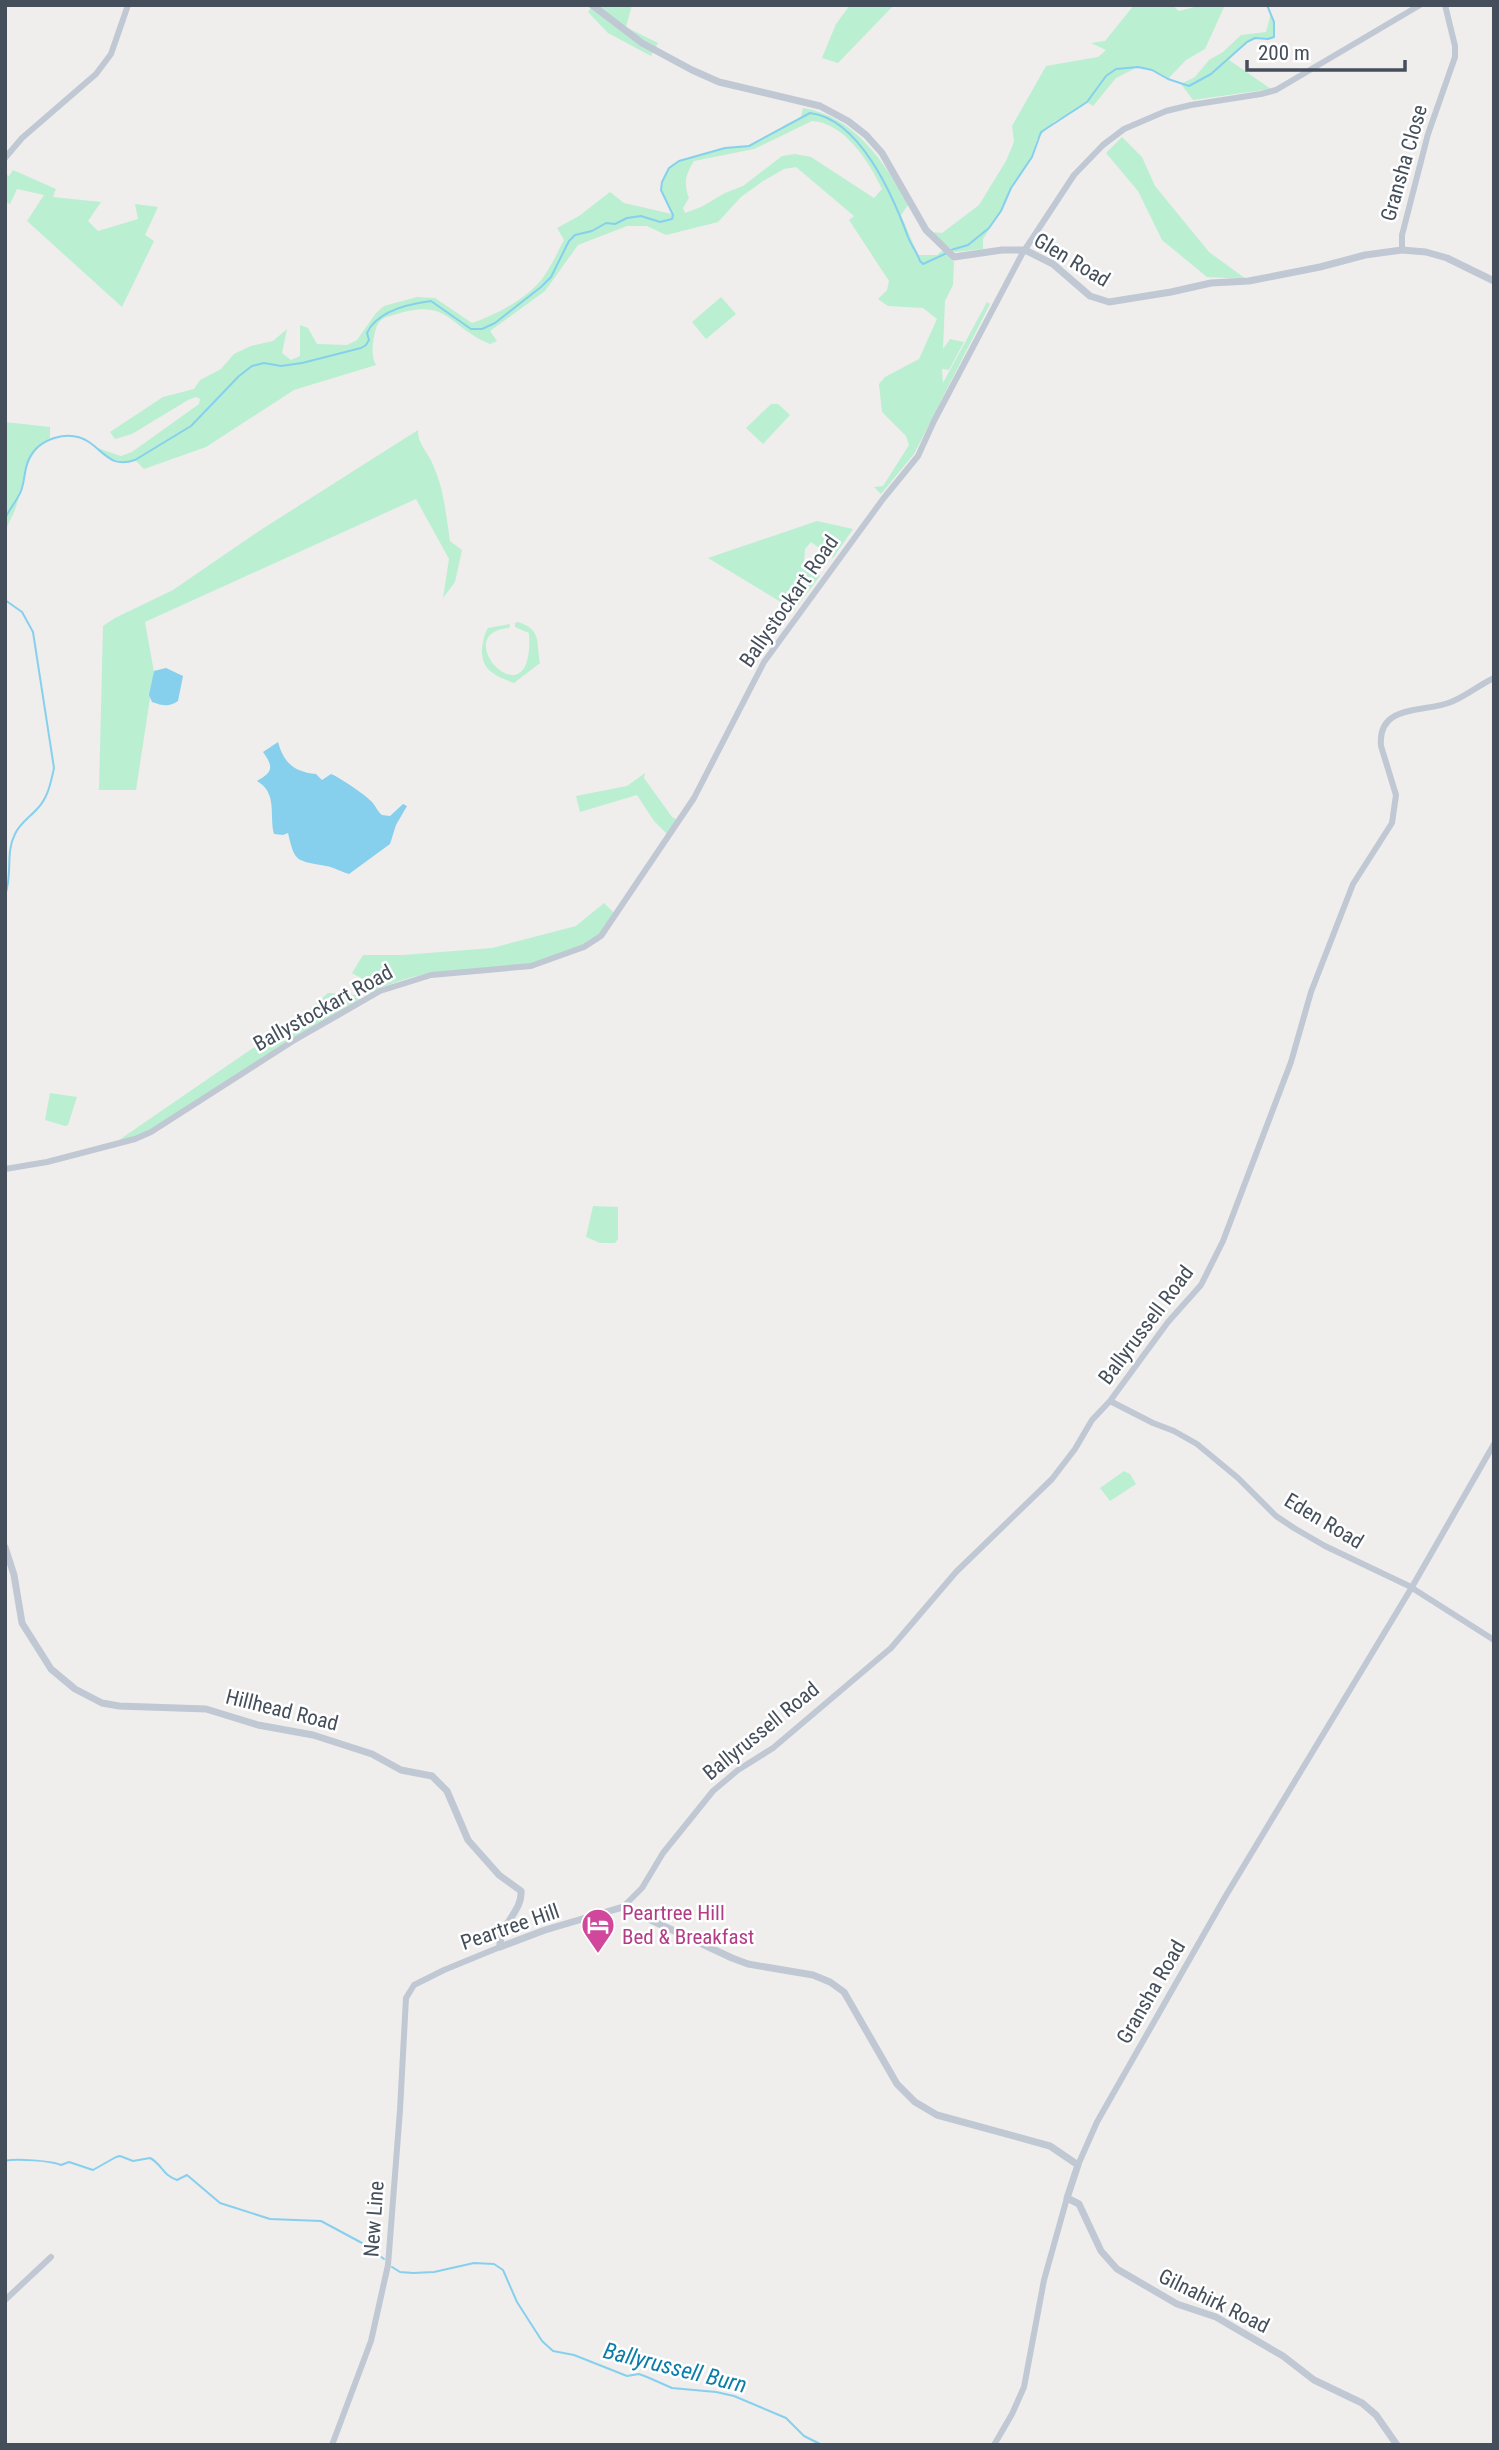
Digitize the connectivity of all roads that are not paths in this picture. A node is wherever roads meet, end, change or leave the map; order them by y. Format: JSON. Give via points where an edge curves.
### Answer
{"nodes":[{"id":1,"x":128,"y":5,"type":"edge"},
{"id":2,"x":592,"y":5,"type":"edge"},
{"id":3,"x":1420,"y":5,"type":"edge"},
{"id":4,"x":1445,"y":5,"type":"edge"},
{"id":5,"x":5,"y":158,"type":"edge"},
{"id":6,"x":1025,"y":250,"type":"junction"},
{"id":7,"x":1402,"y":250,"type":"junction"},
{"id":8,"x":1494,"y":281,"type":"edge"},
{"id":9,"x":1494,"y":678,"type":"edge"},
{"id":10,"x":5,"y":1169,"type":"edge"},
{"id":11,"x":1110,"y":1401,"type":"junction"},
{"id":12,"x":1494,"y":1444,"type":"edge"},
{"id":13,"x":5,"y":1547,"type":"edge"},
{"id":14,"x":1412,"y":1587,"type":"junction"},
{"id":15,"x":1494,"y":1640,"type":"edge"},
{"id":16,"x":623,"y":1907,"type":"junction"},
{"id":17,"x":500,"y":1947,"type":"junction"},
{"id":18,"x":411,"y":1987,"type":"joint"},
{"id":19,"x":1078,"y":2165,"type":"junction"},
{"id":20,"x":1067,"y":2197,"type":"junction"},
{"id":21,"x":51,"y":2257,"type":"dead end"},
{"id":22,"x":5,"y":2300,"type":"edge"},
{"id":23,"x":332,"y":2445,"type":"edge"},
{"id":24,"x":994,"y":2445,"type":"edge"},
{"id":25,"x":1397,"y":2445,"type":"edge"}],
"edges":[{"from":1,"to":5,"type":"street","via":[[111,54],[96,74]]},
{"from":2,"to":6,"type":"street","name":"Glen Road","via":[[642,43],[692,70],[719,82],[820,106],[848,121],[882,153],[926,230],[949,252],[960,257]]},
{"from":3,"to":6,"type":"street","name":"Ballystockart Road","via":[[1276,89],[1191,104],[1124,129],[1074,175]]},
{"from":4,"to":7,"type":"street","name":"Gransha Close","via":[[1455,57],[1428,134]]},
{"from":6,"to":7,"type":"street","name":"Glen Road","via":[[1053,264],[1090,296],[1109,302],[1211,283],[1249,281]]},
{"from":6,"to":10,"type":"street","name":"Ballystockart Road","via":[[918,456],[764,662],[694,798],[601,936],[531,966],[431,975],[380,991],[151,1132],[47,1162]]},
{"from":7,"to":8,"type":"street","name":"Glen Road","via":[[1438,255]]},
{"from":9,"to":11,"type":"street","name":"Ballyrussell Road","via":[[1448,703],[1402,713],[1384,726],[1381,746],[1396,795],[1392,823],[1358,874],[1345,904],[1223,1241],[1201,1285]]},
{"from":11,"to":14,"type":"street","name":"Eden Road","via":[[1197,1444],[1294,1528]]},
{"from":11,"to":16,"type":"street","name":"Ballyrussell Road","via":[[1052,1479],[956,1572],[891,1648],[773,1748],[713,1791]]},
{"from":12,"to":14,"type":"street","name":"Gransha Road"},
{"from":13,"to":17,"type":"street","name":"Hillhead Road","via":[[28,1635],[51,1669],[88,1698],[119,1706],[206,1709],[340,1742],[401,1770],[437,1779],[468,1840],[499,1875],[521,1891],[500,1937]]},
{"from":14,"to":15,"type":"street","name":"Eden Road"},
{"from":14,"to":19,"type":"street","name":"Gransha Road","via":[[1225,1897],[1103,2111]]},
{"from":16,"to":17,"type":"street","name":"Peartree Hill"},
{"from":16,"to":19,"type":"street","via":[[748,1964],[830,1982],[844,1992],[897,2084],[915,2102],[937,2115],[1050,2146]]},
{"from":17,"to":18,"type":"street","name":"Peartree Hill"},
{"from":18,"to":23,"type":"street","name":"New Line","via":[[404,2006],[388,2265],[372,2341]]},
{"from":19,"to":20,"type":"street","name":"Gransha Road"},
{"from":20,"to":24,"type":"street","name":"Gransha Road","via":[[1042,2290],[1024,2387]]},
{"from":20,"to":25,"type":"street","name":"Gilnahirk Road","via":[[1079,2204],[1101,2252],[1117,2269],[1177,2304],[1223,2321],[1314,2380],[1362,2403]]},
{"from":21,"to":22,"type":"street"}]}
